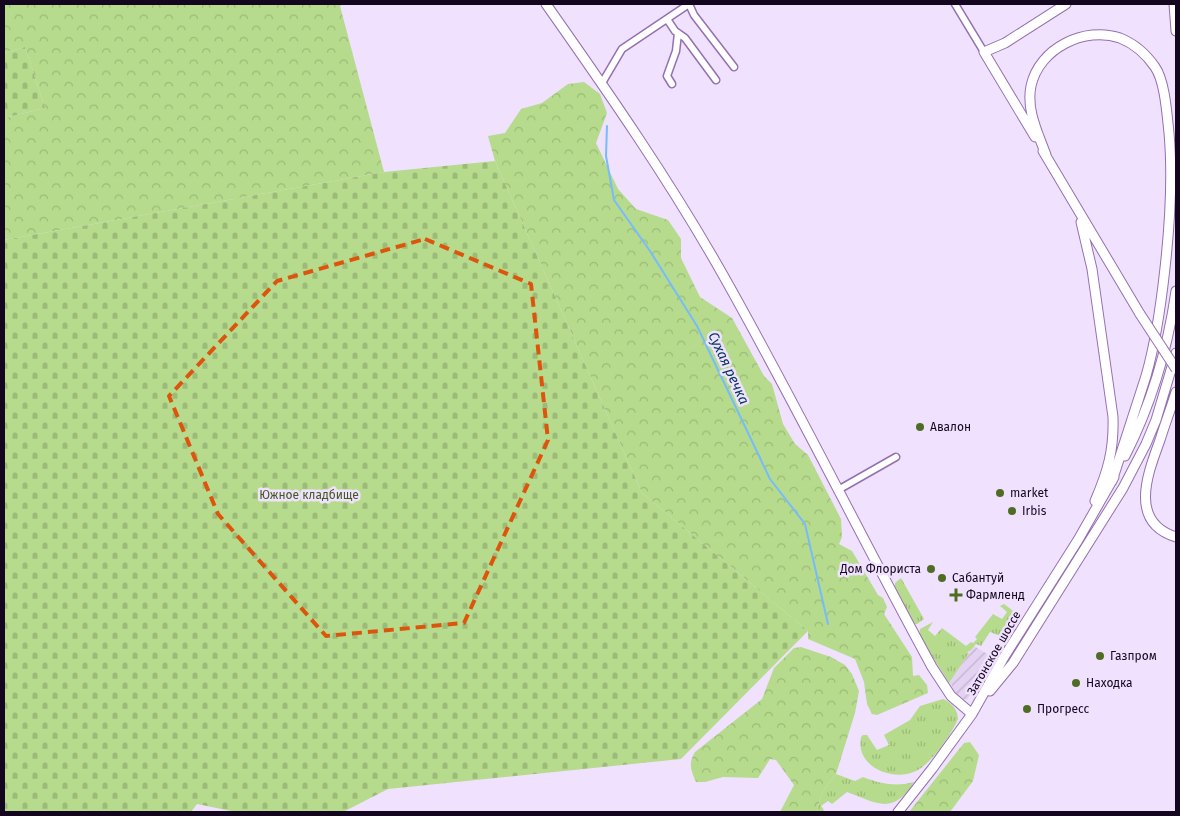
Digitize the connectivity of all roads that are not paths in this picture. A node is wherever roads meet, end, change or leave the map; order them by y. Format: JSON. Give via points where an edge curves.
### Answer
{"nodes":[{"id":1,"x":546,"y":4,"type":"edge"},
{"id":2,"x":689,"y":4,"type":"edge"},
{"id":3,"x":955,"y":4,"type":"edge"},
{"id":4,"x":1066,"y":4,"type":"edge"},
{"id":5,"x":1174,"y":4,"type":"edge"},
{"id":6,"x":667,"y":19,"type":"junction"},
{"id":7,"x":1176,"y":31,"type":"edge"},
{"id":8,"x":678,"y":33,"type":"junction"},
{"id":9,"x":984,"y":52,"type":"junction"},
{"id":10,"x":734,"y":67,"type":"dead end"},
{"id":11,"x":716,"y":80,"type":"dead end"},
{"id":12,"x":602,"y":83,"type":"junction"},
{"id":13,"x":672,"y":84,"type":"dead end"},
{"id":14,"x":1046,"y":155,"type":"junction"},
{"id":15,"x":1070,"y":196,"type":"junction"},
{"id":16,"x":1176,"y":291,"type":"edge"},
{"id":17,"x":1176,"y":353,"type":"edge"},
{"id":18,"x":1176,"y":369,"type":"edge"},
{"id":19,"x":1176,"y":392,"type":"edge"},
{"id":20,"x":896,"y":457,"type":"dead end"},
{"id":21,"x":1112,"y":481,"type":"junction"},
{"id":22,"x":838,"y":490,"type":"junction"},
{"id":23,"x":1080,"y":536,"type":"junction"},
{"id":24,"x":1176,"y":537,"type":"edge"},
{"id":25,"x":974,"y":712,"type":"junction"},
{"id":26,"x":898,"y":812,"type":"edge"}],
"edges":[{"from":1,"to":12,"type":"main road"},
{"from":2,"to":6,"type":"street"},
{"from":2,"to":10,"type":"street"},
{"from":3,"to":9,"type":"street"},
{"from":4,"to":9,"type":"main road","via":[[1005,43]]},
{"from":5,"to":7,"type":"main road"},
{"from":6,"to":8,"type":"street"},
{"from":6,"to":12,"type":"street","via":[[622,49]]},
{"from":8,"to":11,"type":"street"},
{"from":8,"to":13,"type":"street","via":[[676,51],[667,76]]},
{"from":9,"to":14,"type":"main road"},
{"from":12,"to":22,"type":"main road","via":[[723,275]]},
{"from":14,"to":15,"type":"main road"},
{"from":14,"to":21,"type":"main road","via":[[1030,106],[1032,85],[1043,61],[1060,45],[1092,34],[1120,38],[1140,49],[1156,68],[1166,102],[1170,216],[1160,310],[1146,375]]},
{"from":15,"to":18,"type":"main road","bridge":true},
{"from":15,"to":23,"type":"main road","via":[[1084,230],[1092,269],[1114,440],[1106,476]]},
{"from":16,"to":21,"type":"main road","name":"Затонское шоссе","via":[[1149,399]]},
{"from":17,"to":25,"type":"main road","name":"Затонское шоссе","via":[[1156,420],[1123,488],[1013,663]]},
{"from":19,"to":24,"type":"main road","via":[[1147,475],[1144,493],[1150,518],[1158,527]]},
{"from":20,"to":22,"type":"street"},
{"from":21,"to":23,"type":"main road","name":"Затонское шоссе"},
{"from":22,"to":25,"type":"main road","via":[[935,672],[951,696]]},
{"from":23,"to":25,"type":"main road","name":"Затонское шоссе","via":[[1004,657]]},
{"from":25,"to":26,"type":"main road"}]}
